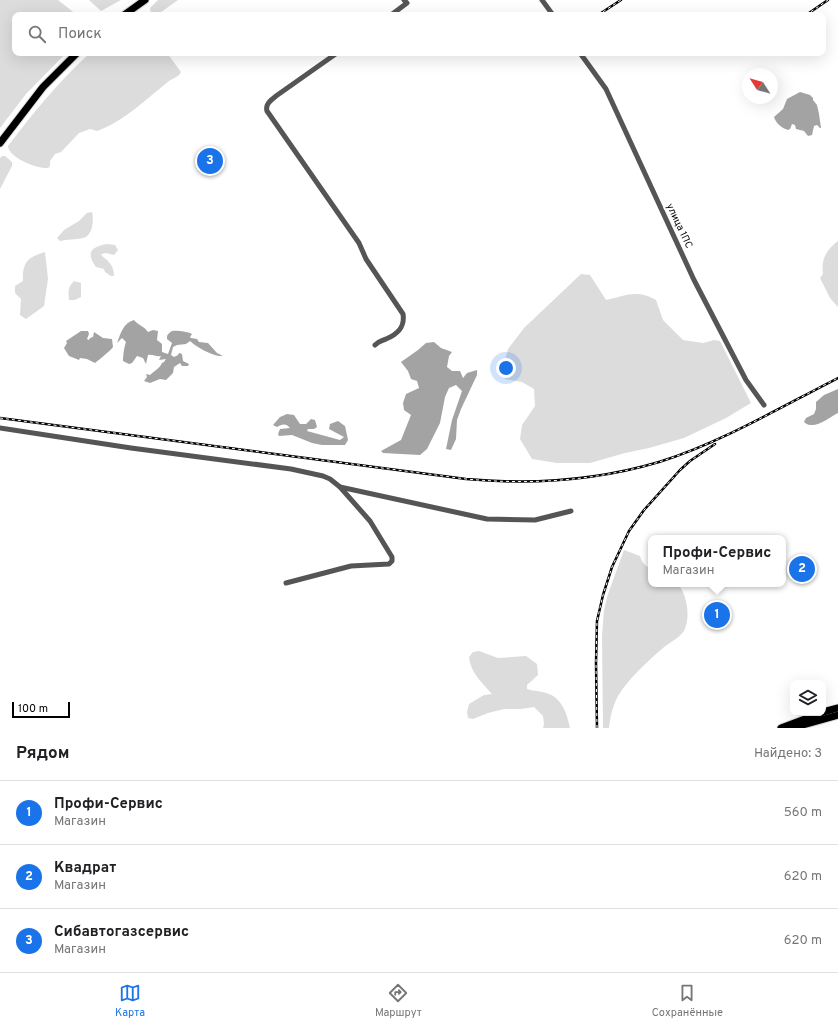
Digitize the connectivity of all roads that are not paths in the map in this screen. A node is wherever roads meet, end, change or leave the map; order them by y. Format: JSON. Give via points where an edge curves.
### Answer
{"nodes":[{"id":1,"x":145,"y":0,"type":"edge"},
{"id":2,"x":404,"y":0,"type":"edge"},
{"id":3,"x":542,"y":0,"type":"edge"},
{"id":4,"x":128,"y":12,"type":"edge"},
{"id":5,"x":395,"y":12,"type":"edge"},
{"id":6,"x":551,"y":12,"type":"edge"},
{"id":7,"x":74,"y":56,"type":"edge"},
{"id":8,"x":333,"y":56,"type":"edge"},
{"id":9,"x":582,"y":56,"type":"edge"},
{"id":10,"x":0,"y":143,"type":"edge"},
{"id":11,"x":375,"y":345,"type":"dead end"},
{"id":12,"x":764,"y":405,"type":"dead end"},
{"id":13,"x":0,"y":428,"type":"edge"},
{"id":14,"x":340,"y":486,"type":"junction"},
{"id":15,"x":571,"y":512,"type":"dead end"},
{"id":16,"x":286,"y":583,"type":"dead end"},
{"id":17,"x":838,"y":708,"type":"edge"},
{"id":18,"x":826,"y":712,"type":"edge"},
{"id":19,"x":838,"y":715,"type":"edge"},
{"id":20,"x":814,"y":716,"type":"edge"},
{"id":21,"x":781,"y":728,"type":"edge"},
{"id":22,"x":792,"y":728,"type":"edge"}],
"edges":[{"from":1,"to":4,"type":"main road"},
{"from":2,"to":5,"type":"street","via":[[407,3]]},
{"from":3,"to":6,"type":"street"},
{"from":7,"to":10,"type":"main road","via":[[43,87]]},
{"from":8,"to":11,"type":"street","via":[[276,96],[266,108],[359,243],[366,259],[403,314],[401,328]]},
{"from":9,"to":12,"type":"street","name":"улица 1ПС","via":[[606,89],[694,280],[746,380]]},
{"from":13,"to":14,"type":"street","via":[[291,468],[323,476]]},
{"from":14,"to":15,"type":"street","via":[[487,519],[535,520]]},
{"from":14,"to":16,"type":"street","via":[[370,521],[392,557],[391,563],[351,566]]},
{"from":17,"to":18,"type":"main road"},
{"from":19,"to":22,"type":"main road"},
{"from":20,"to":21,"type":"main road"}]}
